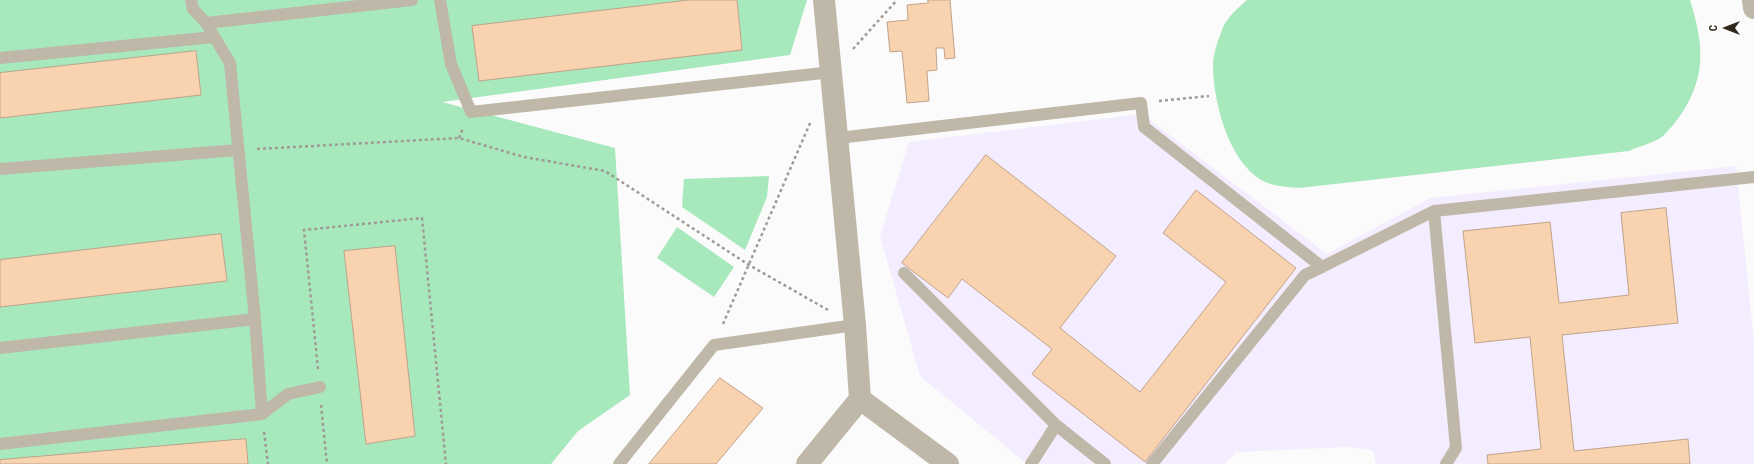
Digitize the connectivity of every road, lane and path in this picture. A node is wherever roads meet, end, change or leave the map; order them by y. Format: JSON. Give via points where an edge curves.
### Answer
{"nodes":[{"id":1,"x":191,"y":0,"type":"edge"},
{"id":2,"x":412,"y":0,"type":"edge"},
{"id":3,"x":440,"y":0,"type":"edge"},
{"id":4,"x":824,"y":0,"type":"edge"},
{"id":5,"x":897,"y":0,"type":"edge"},
{"id":6,"x":1753,"y":0,"type":"edge"},
{"id":7,"x":1754,"y":8,"type":"edge"},
{"id":8,"x":206,"y":23,"type":"junction"},
{"id":9,"x":214,"y":36,"type":"junction"},
{"id":10,"x":0,"y":58,"type":"edge"},
{"id":11,"x":832,"y":72,"type":"junction"},
{"id":12,"x":1209,"y":96,"type":"dead end"},
{"id":13,"x":1141,"y":103,"type":"junction"},
{"id":14,"x":814,"y":115,"type":"dead end"},
{"id":15,"x":838,"y":138,"type":"junction"},
{"id":16,"x":238,"y":150,"type":"junction"},
{"id":17,"x":0,"y":169,"type":"edge"},
{"id":18,"x":1754,"y":177,"type":"edge"},
{"id":19,"x":1434,"y":211,"type":"junction"},
{"id":20,"x":749,"y":265,"type":"junction"},
{"id":21,"x":1322,"y":267,"type":"junction"},
{"id":22,"x":904,"y":273,"type":"dead end"},
{"id":23,"x":255,"y":319,"type":"junction"},
{"id":24,"x":855,"y":325,"type":"junction"},
{"id":25,"x":714,"y":345,"type":"junction"},
{"id":26,"x":0,"y":348,"type":"edge"},
{"id":27,"x":320,"y":387,"type":"junction"},
{"id":28,"x":860,"y":399,"type":"junction"},
{"id":29,"x":262,"y":414,"type":"junction"},
{"id":30,"x":1056,"y":425,"type":"junction"},
{"id":31,"x":0,"y":444,"type":"edge"},
{"id":32,"x":268,"y":464,"type":"edge"},
{"id":33,"x":327,"y":464,"type":"edge"},
{"id":34,"x":446,"y":464,"type":"edge"},
{"id":35,"x":619,"y":464,"type":"edge"},
{"id":36,"x":807,"y":464,"type":"edge"},
{"id":37,"x":948,"y":464,"type":"edge"},
{"id":38,"x":1031,"y":464,"type":"edge"},
{"id":39,"x":1105,"y":464,"type":"edge"},
{"id":40,"x":1152,"y":464,"type":"edge"},
{"id":41,"x":1446,"y":464,"type":"edge"}],
"edges":[{"from":1,"to":8,"type":"lane","via":[[192,9]]},
{"from":2,"to":8,"type":"lane"},
{"from":3,"to":11,"type":"lane","via":[[451,64],[471,112]]},
{"from":4,"to":11,"type":"street"},
{"from":5,"to":11,"type":"path"},
{"from":6,"to":7,"type":"street"},
{"from":8,"to":9,"type":"lane"},
{"from":9,"to":10,"type":"lane"},
{"from":9,"to":16,"type":"lane","via":[[230,63]]},
{"from":11,"to":15,"type":"street"},
{"from":12,"to":13,"type":"path"},
{"from":13,"to":15,"type":"lane"},
{"from":13,"to":21,"type":"lane","via":[[1144,127]]},
{"from":14,"to":20,"type":"path"},
{"from":15,"to":24,"type":"street"},
{"from":16,"to":17,"type":"lane"},
{"from":16,"to":20,"type":"path","via":[[459,138],[524,157],[605,171]]},
{"from":16,"to":23,"type":"lane"},
{"from":18,"to":19,"type":"lane"},
{"from":19,"to":21,"type":"lane"},
{"from":19,"to":41,"type":"lane","via":[[1456,448]]},
{"from":20,"to":24,"type":"path"},
{"from":20,"to":25,"type":"path"},
{"from":21,"to":40,"type":"lane","via":[[1305,275]]},
{"from":22,"to":30,"type":"lane"},
{"from":23,"to":26,"type":"lane"},
{"from":23,"to":29,"type":"lane"},
{"from":24,"to":25,"type":"lane"},
{"from":24,"to":28,"type":"street"},
{"from":25,"to":35,"type":"lane"},
{"from":27,"to":29,"type":"lane","via":[[288,394]]},
{"from":27,"to":33,"type":"path"},
{"from":27,"to":34,"type":"path","via":[[304,230],[422,218]]},
{"from":28,"to":36,"type":"street"},
{"from":28,"to":37,"type":"street"},
{"from":29,"to":31,"type":"lane"},
{"from":29,"to":32,"type":"path"},
{"from":30,"to":38,"type":"lane"},
{"from":30,"to":39,"type":"lane"}]}
